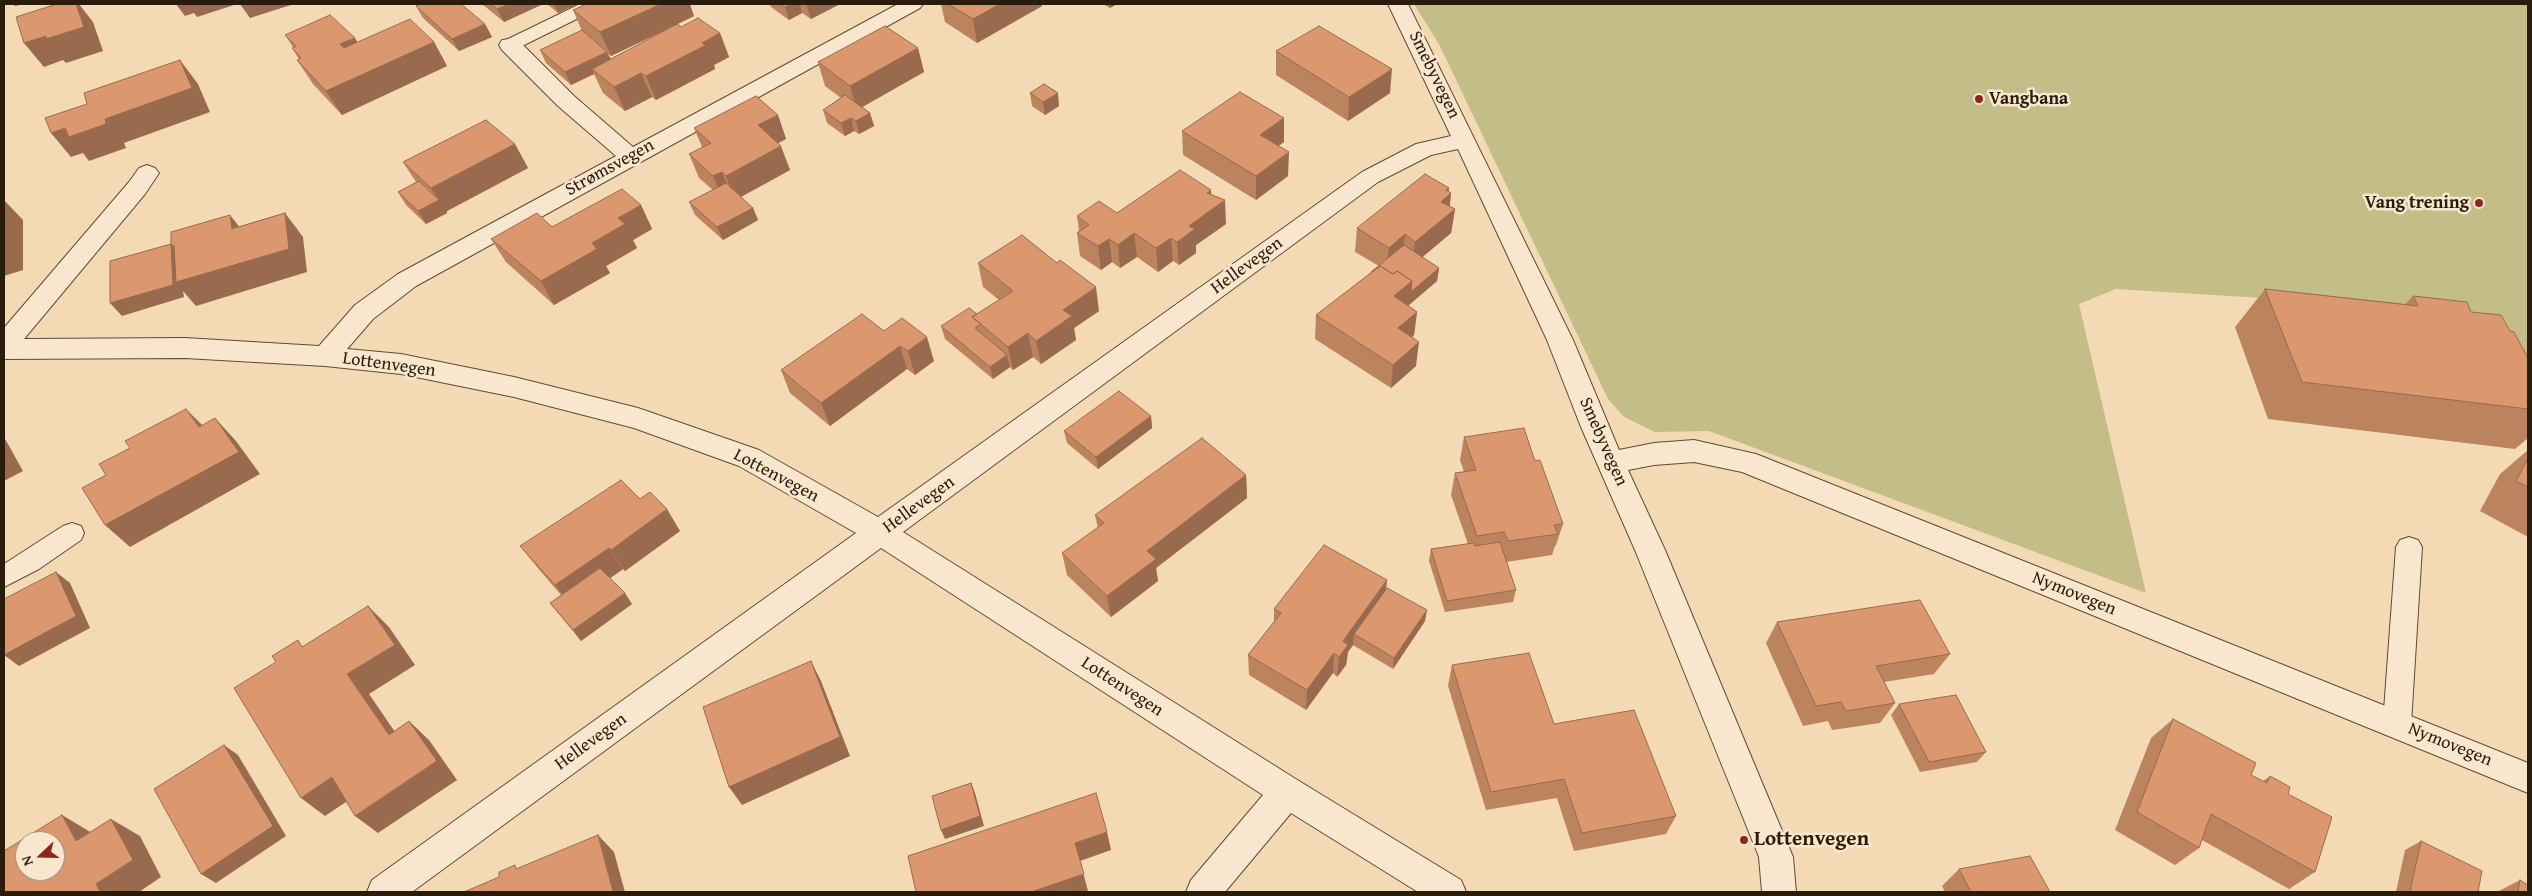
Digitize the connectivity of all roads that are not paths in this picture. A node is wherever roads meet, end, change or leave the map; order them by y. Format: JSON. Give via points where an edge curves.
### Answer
{"nodes":[{"id":1,"x":593,"y":4,"type":"edge"},
{"id":2,"x":913,"y":4,"type":"edge"},
{"id":3,"x":1398,"y":4,"type":"edge"},
{"id":4,"x":510,"y":45,"type":"joint"},
{"id":5,"x":1466,"y":140,"type":"junction"},
{"id":6,"x":631,"y":157,"type":"junction"},
{"id":7,"x":147,"y":173,"type":"dead end"},
{"id":8,"x":4,"y":345,"type":"edge"},
{"id":9,"x":4,"y":349,"type":"edge"},
{"id":10,"x":325,"y":356,"type":"junction"},
{"id":11,"x":1612,"y":463,"type":"junction"},
{"id":12,"x":72,"y":533,"type":"dead end"},
{"id":13,"x":881,"y":533,"type":"junction"},
{"id":14,"x":2409,"y":547,"type":"dead end"},
{"id":15,"x":4,"y":576,"type":"edge"},
{"id":16,"x":2396,"y":724,"type":"junction"},
{"id":17,"x":2528,"y":778,"type":"edge"},
{"id":18,"x":1287,"y":792,"type":"junction"},
{"id":19,"x":384,"y":892,"type":"edge"},
{"id":20,"x":1203,"y":892,"type":"edge"},
{"id":21,"x":1449,"y":892,"type":"edge"},
{"id":22,"x":1779,"y":892,"type":"edge"}],
"edges":[{"from":1,"to":4,"type":"lane"},
{"from":2,"to":6,"type":"street","name":"Strømsvegen"},
{"from":3,"to":5,"type":"street","name":"Smebyvegen"},
{"from":4,"to":6,"type":"street","via":[[566,101]]},
{"from":5,"to":11,"type":"street","name":"Smebyvegen","via":[[1560,340]]},
{"from":5,"to":13,"type":"street","name":"Hellevegen","via":[[1424,149],[1370,177]]},
{"from":6,"to":10,"type":"street","name":"Strømsvegen","via":[[407,280],[364,312]]},
{"from":7,"to":8,"type":"street","via":[[138,188]]},
{"from":9,"to":10,"type":"street","name":"Lottenvegen","via":[[185,348]]},
{"from":10,"to":13,"type":"street","name":"Lottenvegen","via":[[401,364],[514,387],[638,418],[749,458]]},
{"from":11,"to":16,"type":"street","name":"Nymovegen","via":[[1654,454],[1694,451],[1746,462]]},
{"from":11,"to":22,"type":"street","name":"Smebyvegen","via":[[1776,857]]},
{"from":12,"to":15,"type":"lane"},
{"from":13,"to":18,"type":"street","name":"Lottenvegen"},
{"from":13,"to":19,"type":"street","name":"Hellevegen"},
{"from":14,"to":16,"type":"lane"},
{"from":16,"to":17,"type":"street","name":"Nymovegen"},
{"from":18,"to":20,"type":"street"},
{"from":18,"to":21,"type":"street","name":"Lottenvegen"}]}
